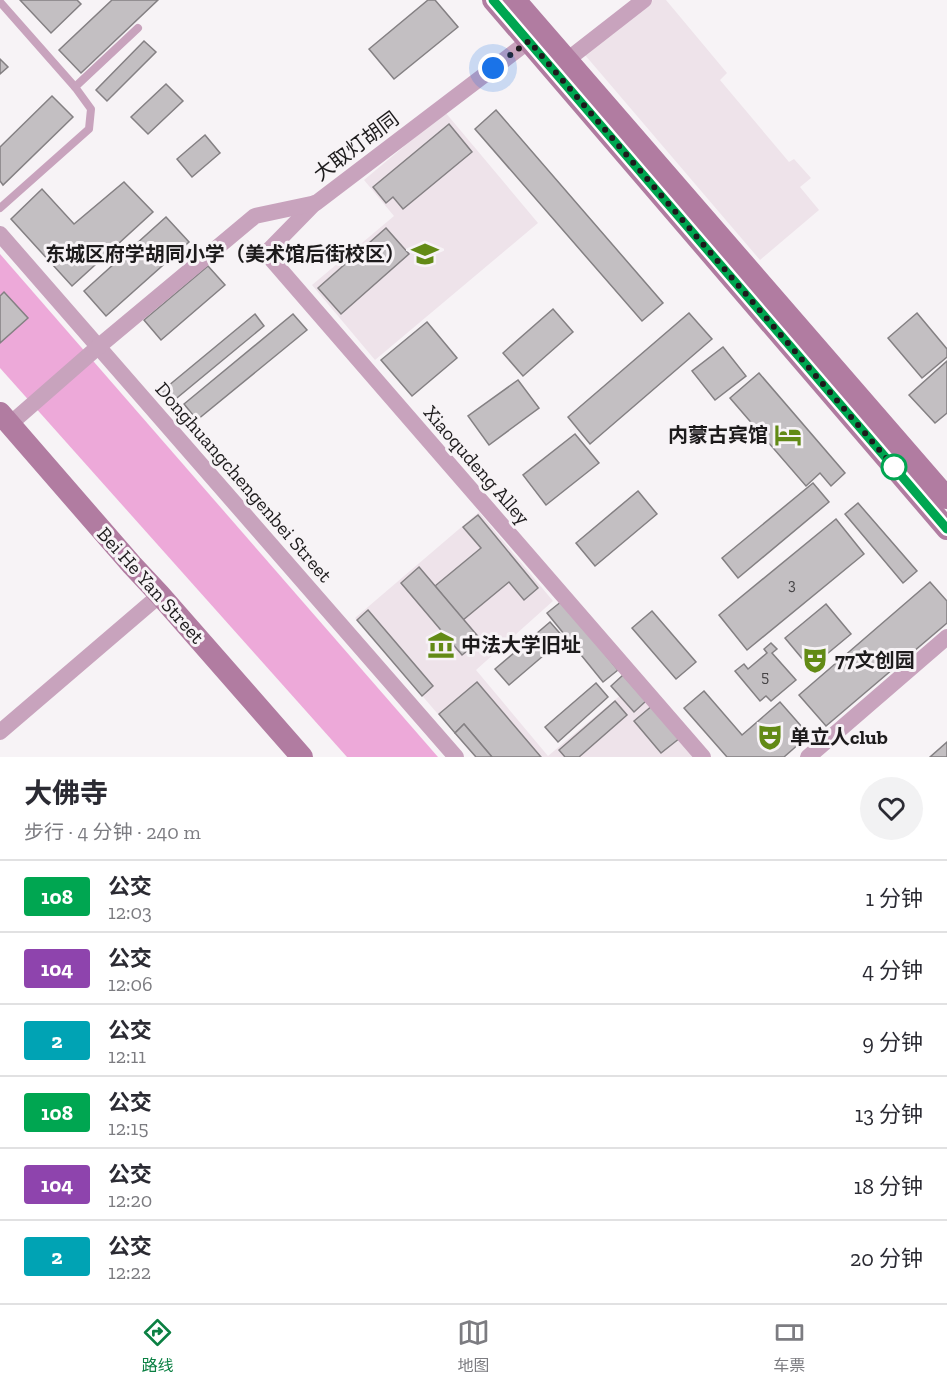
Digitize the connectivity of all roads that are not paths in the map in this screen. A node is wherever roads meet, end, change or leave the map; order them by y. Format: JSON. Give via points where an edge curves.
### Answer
{"nodes":[{"id":1,"x":493,"y":0,"type":"edge"},
{"id":2,"x":515,"y":0,"type":"edge"},
{"id":3,"x":644,"y":0,"type":"edge"},
{"id":4,"x":0,"y":2,"type":"edge"},
{"id":5,"x":138,"y":28,"type":"dead end"},
{"id":6,"x":529,"y":41,"type":"junction"},
{"id":7,"x":567,"y":60,"type":"junction"},
{"id":8,"x":75,"y":87,"type":"junction"},
{"id":9,"x":316,"y":203,"type":"junction"},
{"id":10,"x":0,"y":208,"type":"edge"},
{"id":11,"x":0,"y":234,"type":"edge"},
{"id":12,"x":98,"y":347,"type":"junction"},
{"id":13,"x":5,"y":418,"type":"edge"},
{"id":14,"x":947,"y":498,"type":"edge"},
{"id":15,"x":947,"y":529,"type":"edge"},
{"id":16,"x":160,"y":594,"type":"junction"},
{"id":17,"x":947,"y":637,"type":"edge"},
{"id":18,"x":0,"y":732,"type":"edge"},
{"id":19,"x":302,"y":757,"type":"edge"},
{"id":20,"x":456,"y":757,"type":"edge"},
{"id":21,"x":703,"y":757,"type":"edge"},
{"id":22,"x":808,"y":757,"type":"edge"}],
"edges":[{"from":1,"to":6,"type":"main road"},
{"from":2,"to":7,"type":"main road"},
{"from":3,"to":7,"type":"street"},
{"from":4,"to":8,"type":"lane"},
{"from":5,"to":8,"type":"lane"},
{"from":6,"to":7,"type":"street"},
{"from":6,"to":9,"type":"street","name":"大取灯胡同"},
{"from":6,"to":15,"type":"main road"},
{"from":7,"to":14,"type":"main road"},
{"from":8,"to":10,"type":"lane","via":[[91,109],[89,129]]},
{"from":9,"to":12,"type":"street","name":"大取灯胡同","via":[[255,216]]},
{"from":9,"to":21,"type":"street","name":"Xiaoqudeng Alley","via":[[266,253]]},
{"from":11,"to":12,"type":"street","name":"Donghuangchengenbei Street"},
{"from":12,"to":13,"type":"street","name":"大取灯胡同"},
{"from":12,"to":20,"type":"street","name":"Donghuangchengenbei Street"},
{"from":13,"to":16,"type":"main road","name":"Bei He Yan Street"},
{"from":16,"to":18,"type":"street"},
{"from":16,"to":19,"type":"main road","name":"Bei He Yan Street"},
{"from":17,"to":22,"type":"street"}]}
